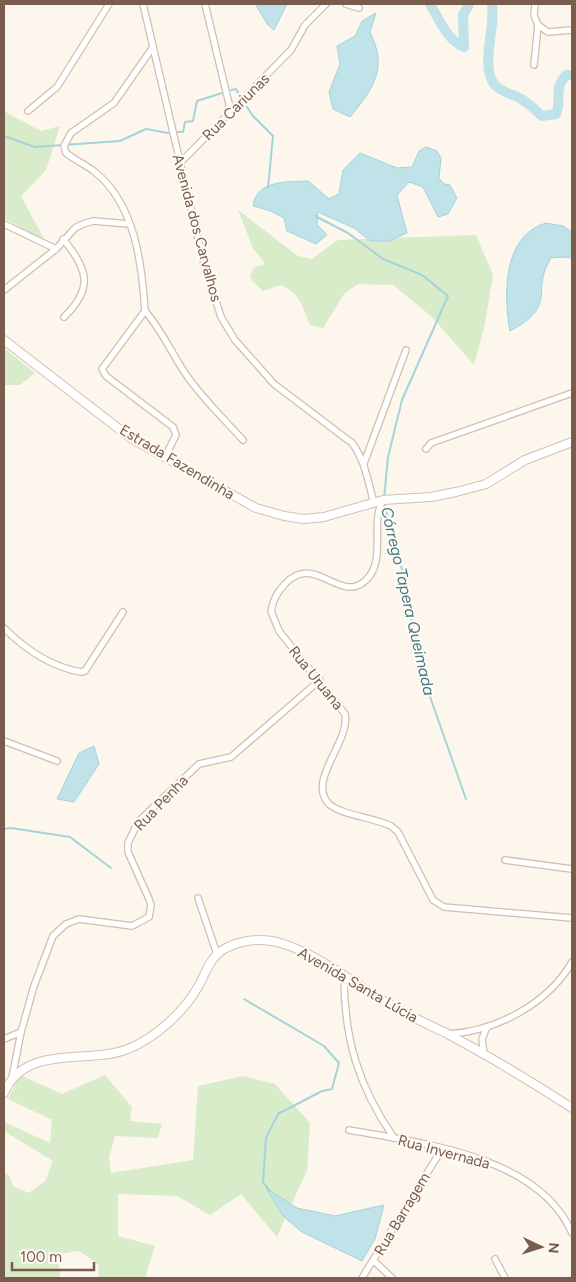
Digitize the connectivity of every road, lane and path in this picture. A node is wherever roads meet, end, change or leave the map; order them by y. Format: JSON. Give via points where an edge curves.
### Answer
{"nodes":[{"id":1,"x":109,"y":4,"type":"edge"},
{"id":2,"x":143,"y":4,"type":"edge"},
{"id":3,"x":205,"y":4,"type":"edge"},
{"id":4,"x":326,"y":4,"type":"edge"},
{"id":5,"x":346,"y":4,"type":"edge"},
{"id":6,"x":535,"y":4,"type":"edge"},
{"id":7,"x":359,"y":8,"type":"dead end"},
{"id":8,"x":538,"y":25,"type":"junction"},
{"id":9,"x":572,"y":30,"type":"edge"},
{"id":10,"x":152,"y":47,"type":"junction"},
{"id":11,"x":534,"y":65,"type":"dead end"},
{"id":12,"x":28,"y":111,"type":"dead end"},
{"id":13,"x":231,"y":112,"type":"junction"},
{"id":14,"x":180,"y":163,"type":"junction"},
{"id":15,"x":4,"y":224,"type":"edge"},
{"id":16,"x":129,"y":224,"type":"junction"},
{"id":17,"x":63,"y":239,"type":"junction"},
{"id":18,"x":56,"y":249,"type":"junction"},
{"id":19,"x":4,"y":290,"type":"edge"},
{"id":20,"x":145,"y":311,"type":"junction"},
{"id":21,"x":64,"y":318,"type":"dead end"},
{"id":22,"x":4,"y":340,"type":"edge"},
{"id":23,"x":406,"y":350,"type":"dead end"},
{"id":24,"x":572,"y":392,"type":"edge"},
{"id":25,"x":243,"y":440,"type":"dead end"},
{"id":26,"x":572,"y":442,"type":"edge"},
{"id":27,"x":426,"y":448,"type":"dead end"},
{"id":28,"x":165,"y":457,"type":"junction"},
{"id":29,"x":364,"y":463,"type":"junction"},
{"id":30,"x":385,"y":500,"type":"junction"},
{"id":31,"x":374,"y":503,"type":"junction"},
{"id":32,"x":123,"y":612,"type":"dead end"},
{"id":33,"x":4,"y":628,"type":"edge"},
{"id":34,"x":320,"y":680,"type":"junction"},
{"id":35,"x":4,"y":740,"type":"edge"},
{"id":36,"x":57,"y":761,"type":"dead end"},
{"id":37,"x":505,"y":860,"type":"dead end"},
{"id":38,"x":572,"y":869,"type":"edge"},
{"id":39,"x":198,"y":898,"type":"dead end"},
{"id":40,"x":572,"y":918,"type":"edge"},
{"id":41,"x":217,"y":954,"type":"junction"},
{"id":42,"x":572,"y":962,"type":"edge"},
{"id":43,"x":344,"y":975,"type":"junction"},
{"id":44,"x":487,"y":1027,"type":"junction"},
{"id":45,"x":21,"y":1032,"type":"junction"},
{"id":46,"x":447,"y":1034,"type":"junction"},
{"id":47,"x":4,"y":1040,"type":"edge"},
{"id":48,"x":484,"y":1055,"type":"junction"},
{"id":49,"x":12,"y":1078,"type":"junction"},
{"id":50,"x":4,"y":1094,"type":"edge"},
{"id":51,"x":572,"y":1108,"type":"edge"},
{"id":52,"x":349,"y":1130,"type":"dead end"},
{"id":53,"x":394,"y":1138,"type":"junction"},
{"id":54,"x":442,"y":1149,"type":"junction"},
{"id":55,"x":572,"y":1233,"type":"edge"},
{"id":56,"x":495,"y":1259,"type":"dead end"},
{"id":57,"x":374,"y":1261,"type":"junction"},
{"id":58,"x":362,"y":1278,"type":"edge"},
{"id":59,"x":392,"y":1278,"type":"edge"},
{"id":60,"x":505,"y":1278,"type":"edge"}],
"edges":[{"from":1,"to":12,"type":"street","via":[[57,87]]},
{"from":2,"to":10,"type":"street","name":"Avenida dos Carvalhos"},
{"from":3,"to":13,"type":"street"},
{"from":4,"to":13,"type":"street","name":"Rua Cariunas","via":[[305,25],[291,50]]},
{"from":5,"to":7,"type":"street"},
{"from":6,"to":8,"type":"street","via":[[534,15]]},
{"from":8,"to":9,"type":"street","via":[[548,32]]},
{"from":8,"to":11,"type":"street"},
{"from":10,"to":14,"type":"street","name":"Avenida dos Carvalhos"},
{"from":10,"to":16,"type":"street","via":[[114,103],[71,133],[64,146],[66,153],[104,182],[116,197]]},
{"from":13,"to":14,"type":"street","name":"Rua Cariunas"},
{"from":14,"to":29,"type":"street","name":"Avenida dos Carvalhos","via":[[213,296],[234,340],[274,384],[352,443]]},
{"from":15,"to":18,"type":"street"},
{"from":16,"to":17,"type":"street","via":[[93,221],[75,228]]},
{"from":16,"to":20,"type":"street","via":[[135,236]]},
{"from":17,"to":18,"type":"street"},
{"from":17,"to":21,"type":"street","via":[[80,259],[84,285],[78,303]]},
{"from":18,"to":19,"type":"street"},
{"from":20,"to":25,"type":"street","via":[[199,392]]},
{"from":20,"to":28,"type":"street","via":[[102,369],[106,376],[174,427],[176,435]]},
{"from":22,"to":28,"type":"street","name":"Estrada Fazendinha","via":[[132,439]]},
{"from":23,"to":29,"type":"street"},
{"from":24,"to":27,"type":"street","via":[[431,443]]},
{"from":26,"to":30,"type":"street","via":[[525,460],[486,484],[431,497]]},
{"from":28,"to":31,"type":"street","name":"Estrada Fazendinha","via":[[256,508],[284,516],[324,517]]},
{"from":29,"to":31,"type":"street","name":"Avenida dos Carvalhos"},
{"from":30,"to":31,"type":"street"},
{"from":30,"to":34,"type":"street","name":"Rua Uruana","via":[[377,516],[376,565],[365,581],[358,586],[349,586],[316,574],[298,573],[273,600],[271,611],[279,631]]},
{"from":32,"to":33,"type":"street","via":[[81,672],[31,652]]},
{"from":34,"to":40,"type":"street","name":"Rua Uruana","via":[[340,705],[347,722],[322,783],[323,795],[330,804],[392,826],[433,900],[444,907]]},
{"from":34,"to":45,"type":"street","name":"Rua Penha","via":[[231,757],[199,764],[138,822],[128,843],[128,852],[151,905],[149,917],[132,926],[79,919],[61,928],[46,950]]},
{"from":35,"to":36,"type":"street"},
{"from":37,"to":38,"type":"street"},
{"from":39,"to":41,"type":"street"},
{"from":41,"to":43,"type":"street","name":"Avenida Santa Lúcia","via":[[246,941],[270,941],[299,950]]},
{"from":41,"to":49,"type":"street","via":[[185,1005],[141,1042],[121,1051],[44,1060]]},
{"from":42,"to":44,"type":"street","via":[[557,984],[545,994],[521,1011]]},
{"from":43,"to":46,"type":"street","name":"Avenida Santa Lúcia","via":[[389,1004]]},
{"from":43,"to":53,"type":"street","via":[[345,1014],[351,1047],[377,1114]]},
{"from":44,"to":46,"type":"street","via":[[473,1032]]},
{"from":44,"to":48,"type":"street","via":[[482,1038]]},
{"from":45,"to":47,"type":"street"},
{"from":45,"to":49,"type":"street","name":"Rua Penha"},
{"from":46,"to":48,"type":"street","name":"Avenida Santa Lúcia"},
{"from":48,"to":51,"type":"street","name":"Avenida Santa Lúcia"},
{"from":49,"to":50,"type":"street"},
{"from":52,"to":53,"type":"street","name":"Rua Invernada"},
{"from":53,"to":54,"type":"street","name":"Rua Invernada"},
{"from":54,"to":55,"type":"street","name":"Rua Invernada","via":[[498,1167],[541,1192],[561,1211]]},
{"from":54,"to":57,"type":"street","name":"Rua Barragem"},
{"from":56,"to":60,"type":"street"},
{"from":57,"to":58,"type":"street","name":"Rua Barragem"},
{"from":57,"to":59,"type":"street"}]}
